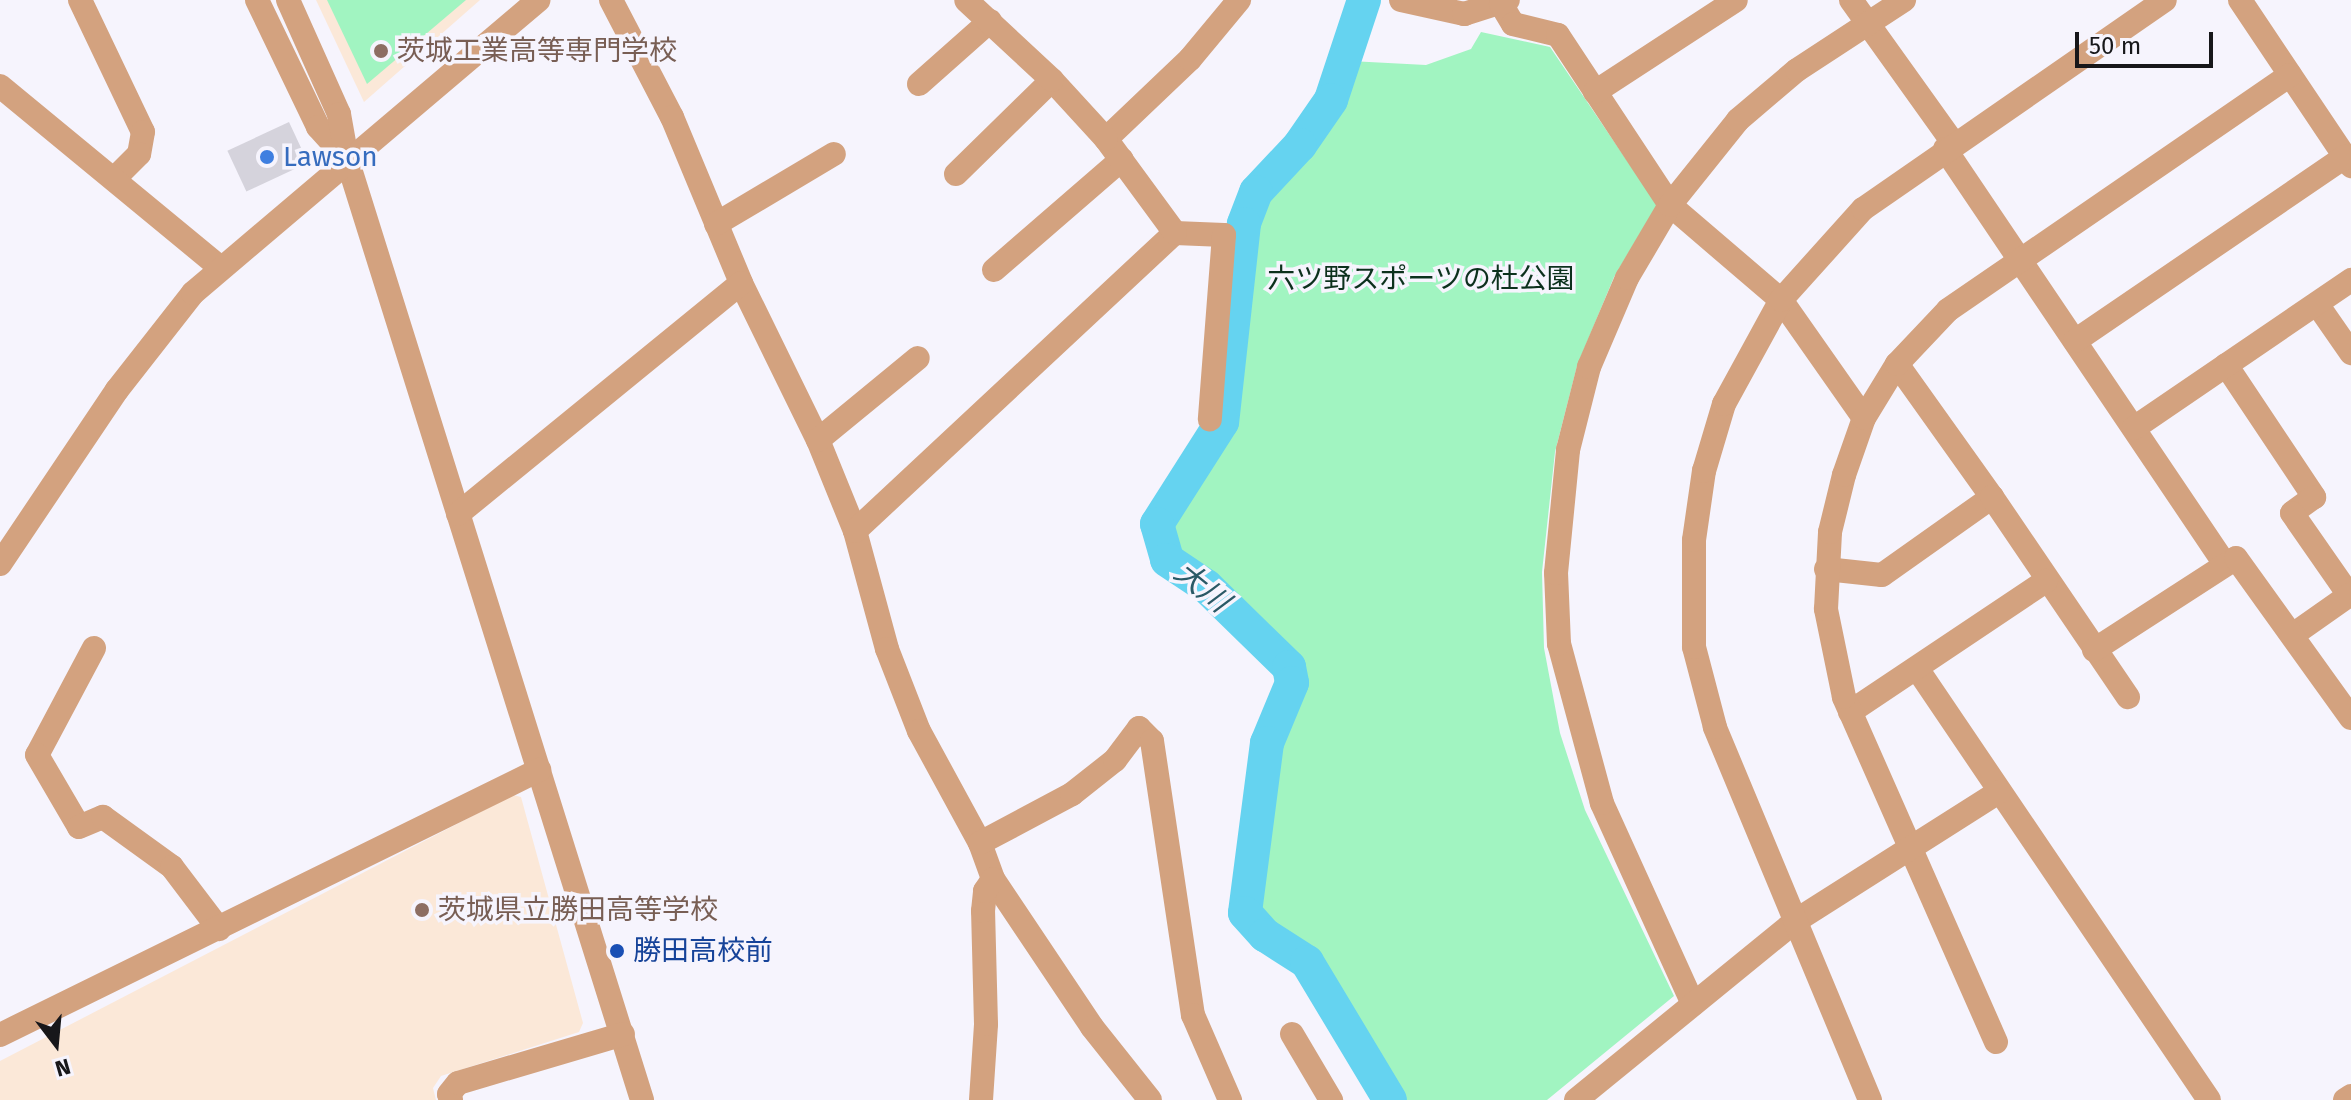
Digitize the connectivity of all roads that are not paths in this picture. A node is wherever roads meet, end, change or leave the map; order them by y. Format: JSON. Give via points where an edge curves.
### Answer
{"nodes":[{"id":1,"x":80,"y":0,"type":"edge"},
{"id":2,"x":257,"y":0,"type":"edge"},
{"id":3,"x":288,"y":0,"type":"edge"},
{"id":4,"x":538,"y":0,"type":"edge"},
{"id":5,"x":611,"y":0,"type":"edge"},
{"id":6,"x":966,"y":0,"type":"edge"},
{"id":7,"x":1239,"y":0,"type":"edge"},
{"id":8,"x":1401,"y":0,"type":"edge"},
{"id":9,"x":1736,"y":0,"type":"edge"},
{"id":10,"x":1851,"y":0,"type":"edge"},
{"id":11,"x":1904,"y":0,"type":"edge"},
{"id":12,"x":2165,"y":0,"type":"edge"},
{"id":13,"x":2240,"y":0,"type":"edge"},
{"id":14,"x":1504,"y":2,"type":"edge"},
{"id":15,"x":990,"y":21,"type":"junction"},
{"id":16,"x":1870,"y":24,"type":"junction"},
{"id":17,"x":2290,"y":75,"type":"junction"},
{"id":18,"x":1052,"y":80,"type":"junction"},
{"id":19,"x":919,"y":84,"type":"dead end"},
{"id":20,"x":0,"y":86,"type":"edge"},
{"id":21,"x":1595,"y":92,"type":"junction"},
{"id":22,"x":1106,"y":139,"type":"junction"},
{"id":23,"x":1950,"y":147,"type":"junction"},
{"id":24,"x":834,"y":154,"type":"dead end"},
{"id":25,"x":347,"y":159,"type":"junction"},
{"id":26,"x":1122,"y":159,"type":"junction"},
{"id":27,"x":2348,"y":162,"type":"edge"},
{"id":28,"x":956,"y":174,"type":"dead end"},
{"id":29,"x":114,"y":179,"type":"junction"},
{"id":30,"x":1670,"y":205,"type":"junction"},
{"id":31,"x":716,"y":224,"type":"junction"},
{"id":32,"x":1175,"y":233,"type":"junction"},
{"id":33,"x":2021,"y":261,"type":"junction"},
{"id":34,"x":221,"y":268,"type":"junction"},
{"id":35,"x":994,"y":270,"type":"dead end"},
{"id":36,"x":2351,"y":280,"type":"edge"},
{"id":37,"x":741,"y":283,"type":"junction"},
{"id":38,"x":1781,"y":300,"type":"junction"},
{"id":39,"x":2317,"y":304,"type":"junction"},
{"id":40,"x":2075,"y":341,"type":"junction"},
{"id":41,"x":2351,"y":353,"type":"edge"},
{"id":42,"x":918,"y":358,"type":"dead end"},
{"id":43,"x":1897,"y":364,"type":"junction"},
{"id":44,"x":2226,"y":365,"type":"junction"},
{"id":45,"x":1864,"y":418,"type":"junction"},
{"id":46,"x":1210,"y":419,"type":"dead end"},
{"id":47,"x":2134,"y":428,"type":"junction"},
{"id":48,"x":818,"y":440,"type":"junction"},
{"id":49,"x":1992,"y":497,"type":"junction"},
{"id":50,"x":458,"y":514,"type":"junction"},
{"id":51,"x":855,"y":531,"type":"junction"},
{"id":52,"x":2224,"y":563,"type":"junction"},
{"id":53,"x":0,"y":564,"type":"edge"},
{"id":54,"x":1826,"y":569,"type":"junction"},
{"id":55,"x":2046,"y":581,"type":"junction"},
{"id":56,"x":2350,"y":594,"type":"edge"},
{"id":57,"x":2294,"y":634,"type":"junction"},
{"id":58,"x":94,"y":648,"type":"dead end"},
{"id":59,"x":2094,"y":650,"type":"junction"},
{"id":60,"x":1918,"y":670,"type":"junction"},
{"id":61,"x":2128,"y":697,"type":"dead end"},
{"id":62,"x":1850,"y":712,"type":"junction"},
{"id":63,"x":2351,"y":718,"type":"edge"},
{"id":64,"x":539,"y":770,"type":"junction"},
{"id":65,"x":1999,"y":792,"type":"junction"},
{"id":66,"x":980,"y":843,"type":"junction"},
{"id":67,"x":1908,"y":849,"type":"junction"},
{"id":68,"x":993,"y":879,"type":"junction"},
{"id":69,"x":1797,"y":920,"type":"junction"},
{"id":70,"x":219,"y":929,"type":"junction"},
{"id":71,"x":1693,"y":1004,"type":"junction"},
{"id":72,"x":623,"y":1034,"type":"junction"},
{"id":73,"x":1292,"y":1034,"type":"dead end"},
{"id":74,"x":0,"y":1035,"type":"edge"},
{"id":75,"x":1996,"y":1042,"type":"dead end"},
{"id":76,"x":2351,"y":1096,"type":"edge"},
{"id":77,"x":451,"y":1100,"type":"edge"},
{"id":78,"x":642,"y":1100,"type":"edge"},
{"id":79,"x":981,"y":1100,"type":"edge"},
{"id":80,"x":1150,"y":1100,"type":"edge"},
{"id":81,"x":1230,"y":1100,"type":"edge"},
{"id":82,"x":1331,"y":1100,"type":"edge"},
{"id":83,"x":1576,"y":1100,"type":"edge"},
{"id":84,"x":1870,"y":1100,"type":"edge"},
{"id":85,"x":2209,"y":1100,"type":"edge"},
{"id":86,"x":2345,"y":1100,"type":"edge"}],
"edges":[{"from":1,"to":29,"type":"street","via":[[143,132],[139,154]]},
{"from":2,"to":25,"type":"street","via":[[318,127]]},
{"from":3,"to":25,"type":"street","via":[[339,114]]},
{"from":4,"to":25,"type":"street"},
{"from":5,"to":31,"type":"street","via":[[672,117]]},
{"from":6,"to":15,"type":"street"},
{"from":7,"to":22,"type":"street","via":[[1190,59]]},
{"from":8,"to":14,"type":"street","via":[[1464,14]]},
{"from":9,"to":21,"type":"street"},
{"from":10,"to":16,"type":"street"},
{"from":11,"to":16,"type":"street"},
{"from":12,"to":23,"type":"street"},
{"from":13,"to":17,"type":"street"},
{"from":14,"to":21,"type":"street","via":[[1513,24],[1558,35]]},
{"from":15,"to":18,"type":"street"},
{"from":15,"to":19,"type":"street"},
{"from":16,"to":23,"type":"street"},
{"from":16,"to":30,"type":"street","via":[[1797,70],[1738,120]]},
{"from":17,"to":27,"type":"street"},
{"from":17,"to":33,"type":"street"},
{"from":18,"to":22,"type":"street"},
{"from":18,"to":28,"type":"street"},
{"from":20,"to":29,"type":"street"},
{"from":21,"to":30,"type":"street"},
{"from":22,"to":26,"type":"street"},
{"from":23,"to":33,"type":"street"},
{"from":23,"to":38,"type":"street","via":[[1863,209]]},
{"from":24,"to":31,"type":"street"},
{"from":25,"to":34,"type":"street"},
{"from":25,"to":50,"type":"street"},
{"from":26,"to":32,"type":"street"},
{"from":26,"to":35,"type":"street"},
{"from":27,"to":40,"type":"street"},
{"from":29,"to":34,"type":"street"},
{"from":30,"to":38,"type":"street"},
{"from":30,"to":71,"type":"street","via":[[1627,278],[1589,367],[1568,450],[1556,573],[1559,644],[1602,803]]},
{"from":31,"to":37,"type":"street"},
{"from":32,"to":46,"type":"street","via":[[1224,235]]},
{"from":32,"to":51,"type":"street"},
{"from":33,"to":40,"type":"street"},
{"from":33,"to":43,"type":"street","via":[[1948,310]]},
{"from":34,"to":53,"type":"street","via":[[163,326]]},
{"from":36,"to":39,"type":"street"},
{"from":37,"to":48,"type":"street"},
{"from":37,"to":50,"type":"street"},
{"from":38,"to":45,"type":"street"},
{"from":38,"to":69,"type":"street","via":[[1724,404],[1704,471],[1694,540],[1694,647],[1715,727]]},
{"from":39,"to":41,"type":"street"},
{"from":39,"to":44,"type":"street"},
{"from":40,"to":47,"type":"street"},
{"from":42,"to":48,"type":"street"},
{"from":43,"to":45,"type":"street"},
{"from":43,"to":49,"type":"street"},
{"from":44,"to":47,"type":"street"},
{"from":44,"to":56,"type":"street","via":[[2314,497],[2292,513]]},
{"from":45,"to":54,"type":"street","via":[[1844,475]]},
{"from":47,"to":52,"type":"street"},
{"from":48,"to":51,"type":"street"},
{"from":49,"to":54,"type":"street","via":[[1882,575]]},
{"from":49,"to":55,"type":"street"},
{"from":50,"to":64,"type":"street"},
{"from":51,"to":66,"type":"street","via":[[904,695]]},
{"from":52,"to":57,"type":"street","via":[[2236,558]]},
{"from":52,"to":59,"type":"street"},
{"from":54,"to":62,"type":"street","via":[[1833,654]]},
{"from":55,"to":59,"type":"street"},
{"from":55,"to":60,"type":"street"},
{"from":56,"to":57,"type":"street"},
{"from":57,"to":63,"type":"street"},
{"from":58,"to":70,"type":"street","via":[[37,755],[79,827],[103,817],[172,867]]},
{"from":59,"to":61,"type":"street"},
{"from":60,"to":62,"type":"street"},
{"from":60,"to":65,"type":"street"},
{"from":62,"to":67,"type":"street"},
{"from":64,"to":70,"type":"street"},
{"from":64,"to":72,"type":"street"},
{"from":65,"to":67,"type":"street"},
{"from":65,"to":85,"type":"street"},
{"from":66,"to":68,"type":"street"},
{"from":66,"to":81,"type":"street","via":[[1072,794],[1115,760],[1139,728],[1152,741],[1193,1015]]},
{"from":67,"to":69,"type":"street"},
{"from":67,"to":75,"type":"street"},
{"from":68,"to":79,"type":"street","via":[[985,891],[983,911],[986,1024]]},
{"from":68,"to":80,"type":"street","via":[[1092,1027]]},
{"from":69,"to":71,"type":"street"},
{"from":69,"to":84,"type":"street"},
{"from":70,"to":74,"type":"street"},
{"from":71,"to":83,"type":"street"},
{"from":72,"to":77,"type":"street","via":[[458,1083],[449,1094]]},
{"from":72,"to":78,"type":"street"},
{"from":73,"to":82,"type":"street"},
{"from":76,"to":86,"type":"street"}]}
